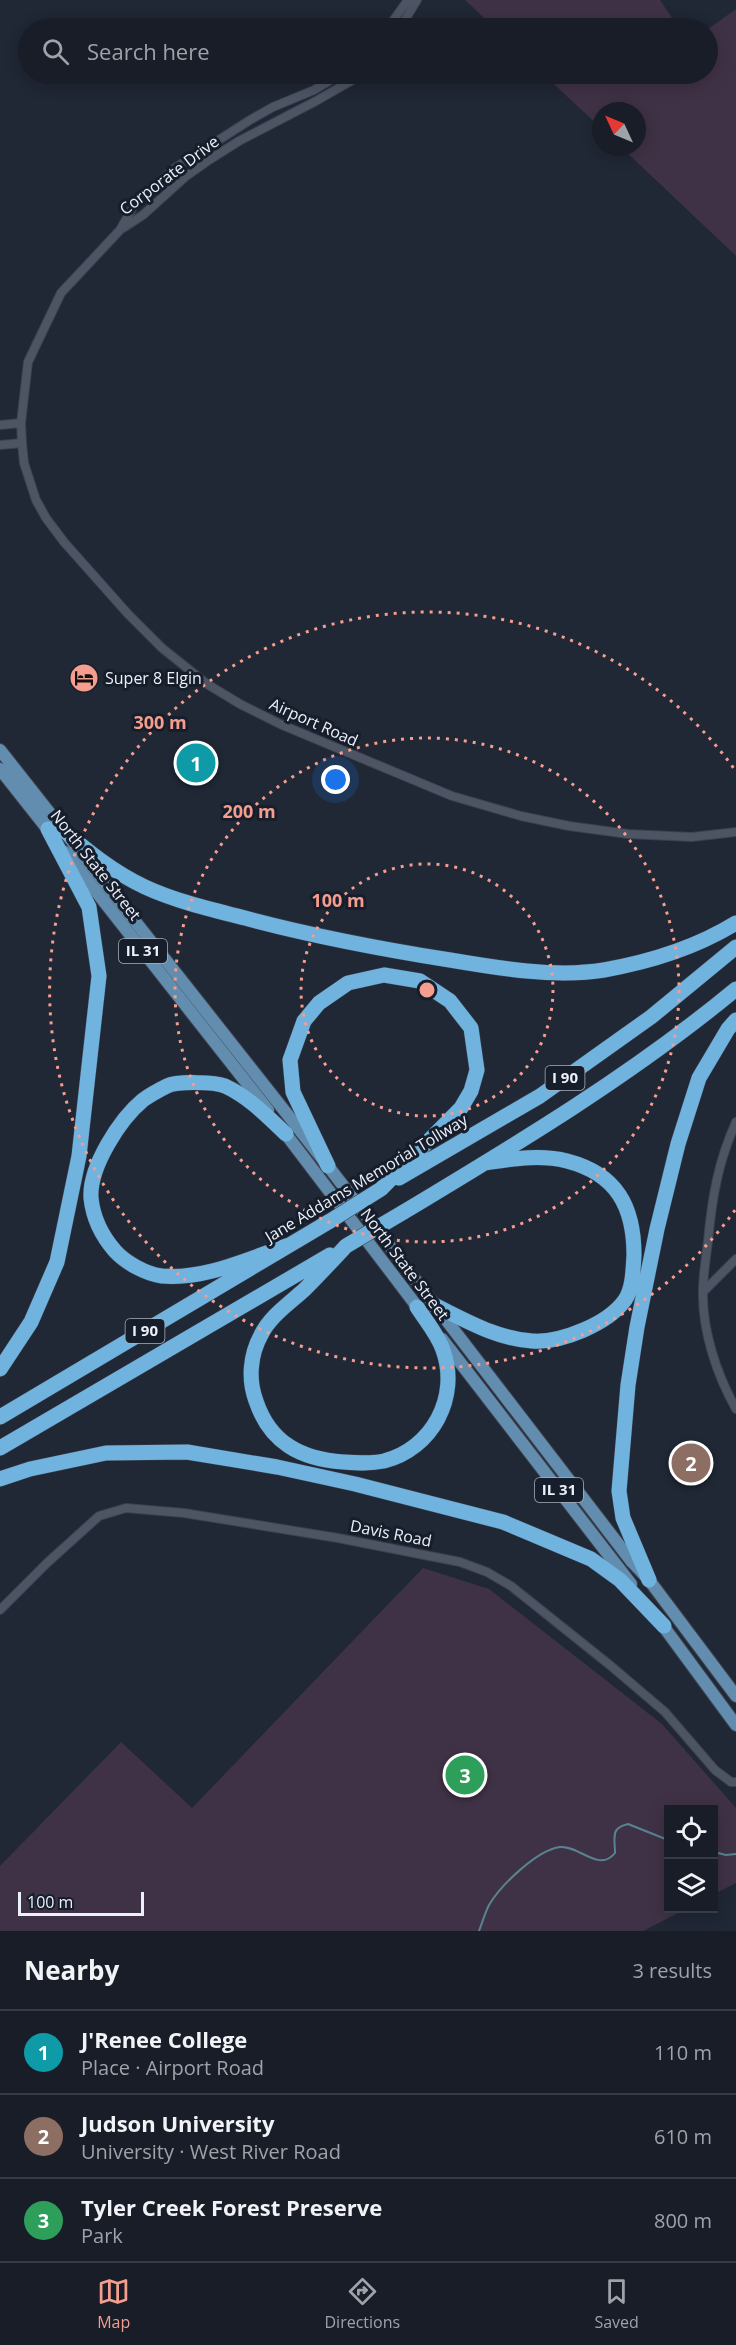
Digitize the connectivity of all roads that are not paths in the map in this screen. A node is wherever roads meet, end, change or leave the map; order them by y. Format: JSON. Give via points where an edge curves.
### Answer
{"nodes":[{"id":1,"x":408,"y":0,"type":"edge"},
{"id":2,"x":417,"y":0,"type":"edge"},
{"id":3,"x":395,"y":18,"type":"edge"},
{"id":4,"x":406,"y":18,"type":"edge"},
{"id":5,"x":324,"y":84,"type":"edge"},
{"id":6,"x":346,"y":84,"type":"edge"},
{"id":7,"x":120,"y":230,"type":"junction"},
{"id":8,"x":21,"y":423,"type":"junction"},
{"id":9,"x":0,"y":425,"type":"edge"},
{"id":10,"x":22,"y":443,"type":"junction"},
{"id":11,"x":0,"y":445,"type":"edge"},
{"id":12,"x":0,"y":750,"type":"edge"},
{"id":13,"x":0,"y":769,"type":"edge"},
{"id":14,"x":54,"y":828,"type":"junction"},
{"id":15,"x":736,"y":832,"type":"edge"},
{"id":16,"x":736,"y":923,"type":"edge"},
{"id":17,"x":736,"y":947,"type":"edge"},
{"id":18,"x":736,"y":989,"type":"edge"},
{"id":19,"x":736,"y":1020,"type":"edge"},
{"id":20,"x":736,"y":1122,"type":"edge"},
{"id":21,"x":286,"y":1134,"type":"junction"},
{"id":22,"x":485,"y":1163,"type":"junction"},
{"id":23,"x":328,"y":1166,"type":"junction"},
{"id":24,"x":381,"y":1189,"type":"junction"},
{"id":25,"x":290,"y":1245,"type":"junction"},
{"id":26,"x":346,"y":1246,"type":"junction"},
{"id":27,"x":736,"y":1259,"type":"edge"},
{"id":28,"x":703,"y":1292,"type":"junction"},
{"id":29,"x":434,"y":1305,"type":"junction"},
{"id":30,"x":417,"y":1307,"type":"junction"},
{"id":31,"x":0,"y":1369,"type":"edge"},
{"id":32,"x":736,"y":1409,"type":"edge"},
{"id":33,"x":0,"y":1418,"type":"edge"},
{"id":34,"x":0,"y":1448,"type":"edge"},
{"id":35,"x":0,"y":1479,"type":"edge"},
{"id":36,"x":649,"y":1580,"type":"junction"},
{"id":37,"x":0,"y":1611,"type":"edge"},
{"id":38,"x":664,"y":1626,"type":"junction"},
{"id":39,"x":736,"y":1696,"type":"edge"},
{"id":40,"x":736,"y":1725,"type":"edge"},
{"id":41,"x":736,"y":1782,"type":"edge"}],
"edges":[{"from":1,"to":3,"type":"street"},
{"from":2,"to":4,"type":"street"},
{"from":5,"to":7,"type":"street","name":"Corporate Drive","via":[[273,107],[175,168],[136,202]]},
{"from":6,"to":7,"type":"street","name":"Corporate Drive","via":[[209,160]]},
{"from":7,"to":8,"type":"street","name":"Corporate Drive","via":[[61,293],[28,362]]},
{"from":8,"to":9,"type":"street"},
{"from":8,"to":10,"type":"street","name":"Airport Road"},
{"from":10,"to":11,"type":"street"},
{"from":10,"to":15,"type":"street","name":"Airport Road","via":[[36,500],[64,542],[162,648],[240,704],[408,779],[521,816],[628,834],[692,837]]},
{"from":12,"to":14,"type":"main road","name":"North State Street","number":"IL 31"},
{"from":13,"to":14,"type":"main road","name":"North State Street","number":"IL 31"},
{"from":14,"to":16,"type":"highway","via":[[145,888],[204,907],[300,933],[488,967],[545,972],[602,970],[667,955]]},
{"from":14,"to":21,"type":"main road","name":"North State Street","number":"IL 31"},
{"from":14,"to":23,"type":"main road","name":"North State Street","number":"IL 31"},
{"from":14,"to":31,"type":"highway","via":[[89,907],[99,976],[80,1156],[57,1262],[31,1322]]},
{"from":17,"to":24,"type":"highway","name":"Jane Addams Memorial Tollway","number":"I 90","via":[[651,1017],[540,1096]]},
{"from":18,"to":22,"type":"highway","number":"I 90","via":[[690,1028]]},
{"from":19,"to":36,"type":"highway","via":[[699,1078],[678,1144],[637,1327],[619,1491],[623,1518]]},
{"from":20,"to":28,"type":"street","via":[[724,1147],[712,1194]]},
{"from":21,"to":25,"type":"highway","via":[[259,1108],[224,1085],[170,1084],[143,1100],[121,1126],[103,1153],[91,1198],[98,1227],[124,1262],[160,1276],[192,1276]]},
{"from":21,"to":30,"type":"main road","name":"North State Street","number":"IL 31"},
{"from":22,"to":26,"type":"highway","number":"I 90","bridge":true},
{"from":22,"to":29,"type":"highway","via":[[518,1158],[553,1159],[583,1166],[608,1182],[622,1196],[632,1221],[629,1292],[615,1309],[584,1329],[545,1341],[495,1334]]},
{"from":23,"to":24,"type":"highway","via":[[293,1092],[291,1059],[304,1021],[319,1003],[348,983],[384,975],[420,981],[450,1001],[471,1028],[477,1070],[461,1108]]},
{"from":23,"to":29,"type":"main road","name":"North State Street","number":"IL 31"},
{"from":24,"to":25,"type":"highway","name":"Jane Addams Memorial Tollway","number":"I 90","bridge":true},
{"from":25,"to":33,"type":"highway","name":"Jane Addams Memorial Tollway","number":"I 90"},
{"from":26,"to":30,"type":"highway","via":[[271,1320],[255,1349],[253,1393],[264,1419],[281,1440],[313,1458],[367,1463],[403,1454],[425,1437],[443,1409],[448,1370],[440,1342]]},
{"from":26,"to":34,"type":"highway","number":"I 90"},
{"from":27,"to":28,"type":"street"},
{"from":28,"to":32,"type":"street","via":[[710,1342]]},
{"from":29,"to":36,"type":"main road","name":"North State Street","number":"IL 31"},
{"from":30,"to":38,"type":"main road","name":"North State Street","number":"IL 31"},
{"from":35,"to":38,"type":"highway","via":[[106,1453],[187,1452],[355,1484],[503,1522],[591,1559],[620,1580]]},
{"from":36,"to":39,"type":"main road","name":"North State Street","number":"IL 31"},
{"from":37,"to":41,"type":"street","name":"Davis Road","via":[[99,1516],[126,1508],[184,1513],[460,1562],[510,1586],[611,1666],[665,1712],[715,1770]]},
{"from":38,"to":40,"type":"main road","name":"North State Street","number":"IL 31"}]}
